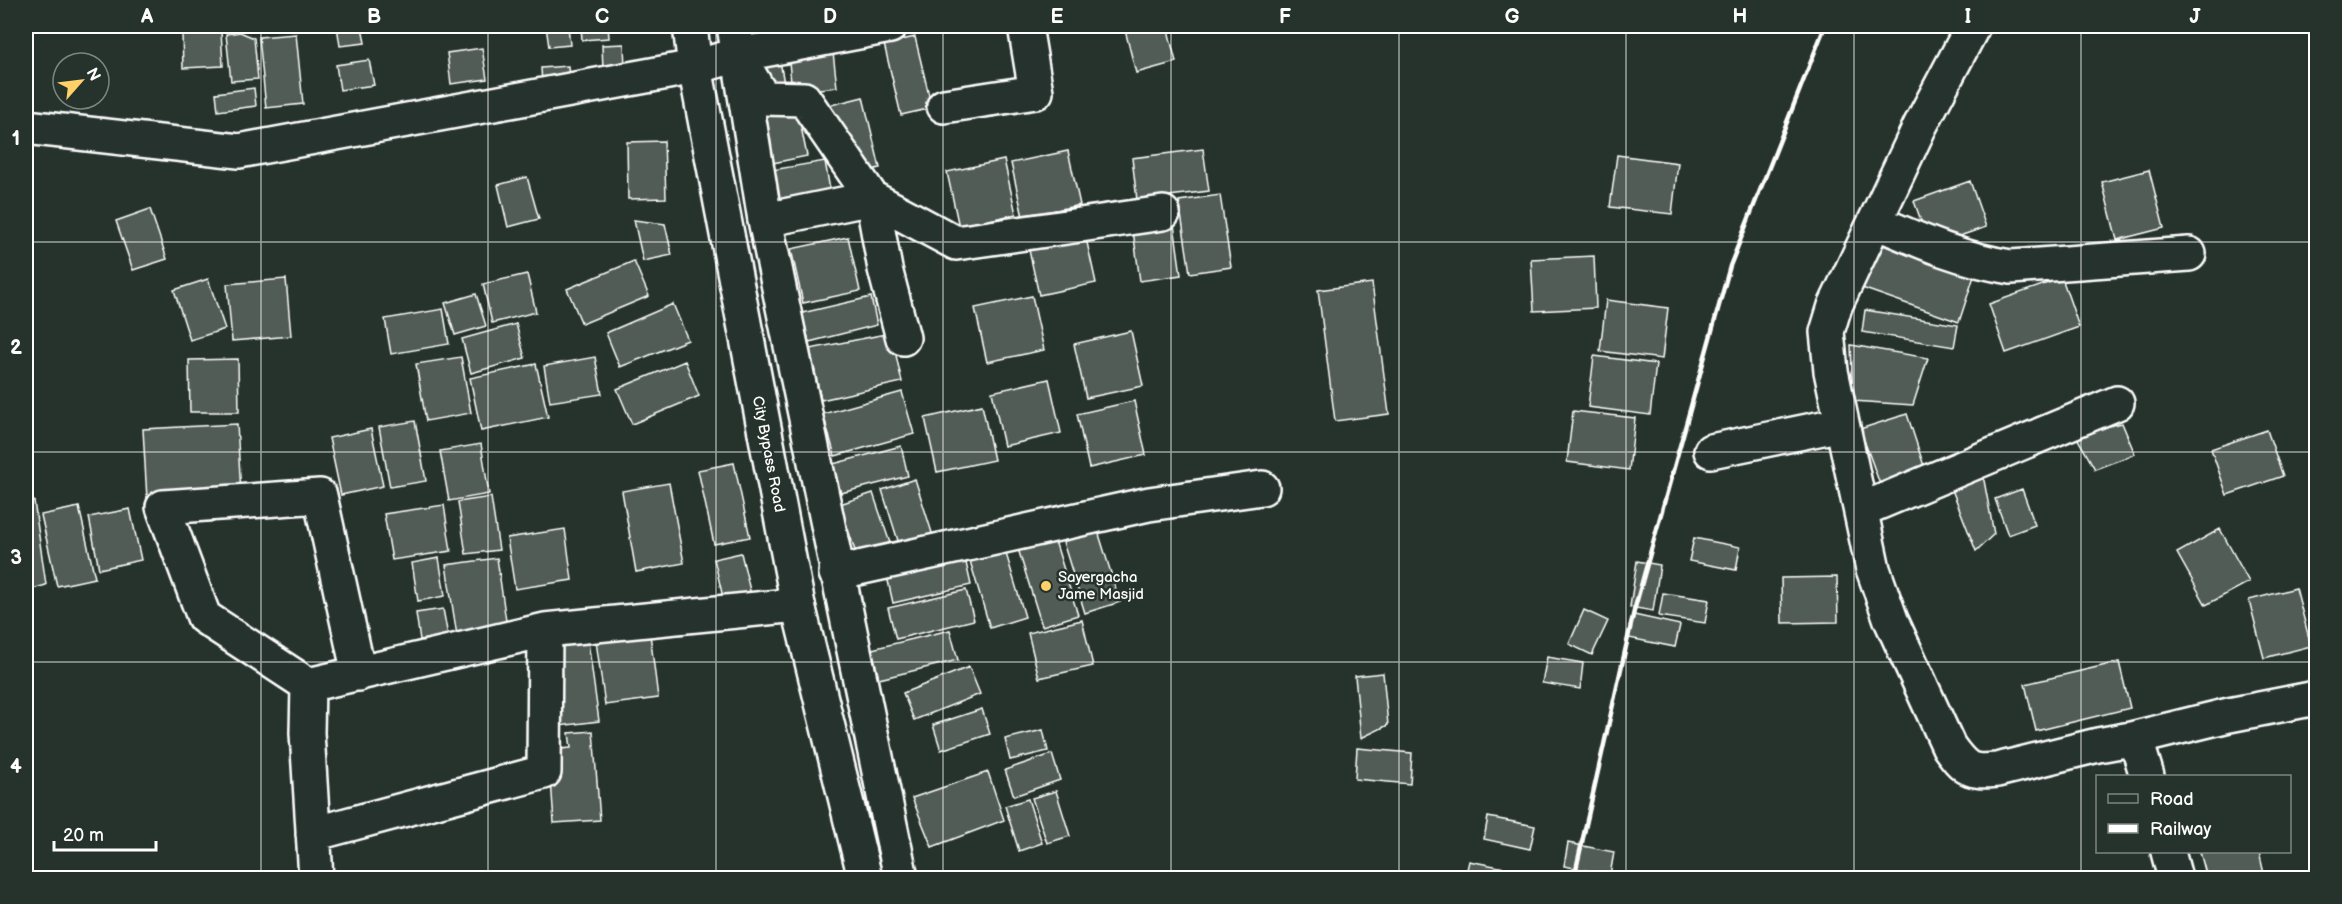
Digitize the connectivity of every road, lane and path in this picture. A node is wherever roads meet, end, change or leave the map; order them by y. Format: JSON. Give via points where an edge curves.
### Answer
{"nodes":[{"id":1,"x":690,"y":26,"type":"edge"},
{"id":2,"x":891,"y":26,"type":"edge"},
{"id":3,"x":1024,"y":26,"type":"edge"},
{"id":4,"x":1973,"y":26,"type":"edge"},
{"id":5,"x":736,"y":40,"type":"edge"},
{"id":6,"x":695,"y":67,"type":"junction"},
{"id":7,"x":944,"y":106,"type":"dead end"},
{"id":8,"x":26,"y":127,"type":"edge"},
{"id":9,"x":872,"y":198,"type":"junction"},
{"id":10,"x":1163,"y":213,"type":"dead end"},
{"id":11,"x":765,"y":220,"type":"junction"},
{"id":12,"x":1876,"y":222,"type":"junction"},
{"id":13,"x":2189,"y":254,"type":"dead end"},
{"id":14,"x":903,"y":338,"type":"dead end"},
{"id":15,"x":2117,"y":403,"type":"dead end"},
{"id":16,"x":1842,"y":424,"type":"junction"},
{"id":17,"x":1711,"y":450,"type":"dead end"},
{"id":18,"x":1262,"y":488,"type":"dead end"},
{"id":19,"x":1861,"y":510,"type":"junction"},
{"id":20,"x":836,"y":573,"type":"junction"},
{"id":21,"x":798,"y":604,"type":"junction"},
{"id":22,"x":545,"y":630,"type":"junction"},
{"id":23,"x":359,"y":674,"type":"junction"},
{"id":24,"x":308,"y":686,"type":"junction"},
{"id":25,"x":2316,"y":698,"type":"edge"},
{"id":26,"x":2131,"y":739,"type":"junction"},
{"id":27,"x":2146,"y":775,"type":"edge"},
{"id":28,"x":313,"y":834,"type":"junction"},
{"id":29,"x":2168,"y":853,"type":"edge"},
{"id":30,"x":316,"y":879,"type":"edge"},
{"id":31,"x":865,"y":879,"type":"edge"},
{"id":32,"x":901,"y":879,"type":"edge"},
{"id":33,"x":2175,"y":879,"type":"edge"}],
"edges":[{"from":1,"to":6,"type":"street","name":"City Bypass Road"},
{"from":2,"to":5,"type":"street"},
{"from":3,"to":7,"type":"street","via":[[1036,92]]},
{"from":4,"to":12,"type":"street","via":[[1920,126]]},
{"from":5,"to":6,"type":"street"},
{"from":5,"to":9,"type":"street","via":[[763,98],[804,99]]},
{"from":5,"to":11,"type":"street"},
{"from":6,"to":8,"type":"street","via":[[239,151]]},
{"from":6,"to":21,"type":"street","name":"City Bypass Road"},
{"from":9,"to":10,"type":"street","via":[[956,243]]},
{"from":9,"to":11,"type":"street"},
{"from":9,"to":14,"type":"street"},
{"from":11,"to":20,"type":"street"},
{"from":12,"to":13,"type":"street","via":[[1944,251],[2011,267]]},
{"from":12,"to":16,"type":"street","via":[[1835,306],[1827,332]]},
{"from":15,"to":19,"type":"street"},
{"from":16,"to":17,"type":"street"},
{"from":16,"to":19,"type":"street"},
{"from":18,"to":20,"type":"street","via":[[1149,504]]},
{"from":19,"to":26,"type":"street","via":[[1883,601],[1962,765],[1982,771],[1997,770]]},
{"from":20,"to":32,"type":"street"},
{"from":21,"to":22,"type":"street"},
{"from":21,"to":31,"type":"street","name":"City Bypass Road"},
{"from":22,"to":23,"type":"street"},
{"from":22,"to":28,"type":"street","via":[[544,772]]},
{"from":23,"to":24,"type":"street"},
{"from":23,"to":24,"type":"street","via":[[320,496],[163,507],[204,618]]},
{"from":24,"to":28,"type":"street"},
{"from":25,"to":26,"type":"street"},
{"from":26,"to":27,"type":"street"},
{"from":28,"to":30,"type":"street"},
{"from":29,"to":33,"type":"street"}]}
